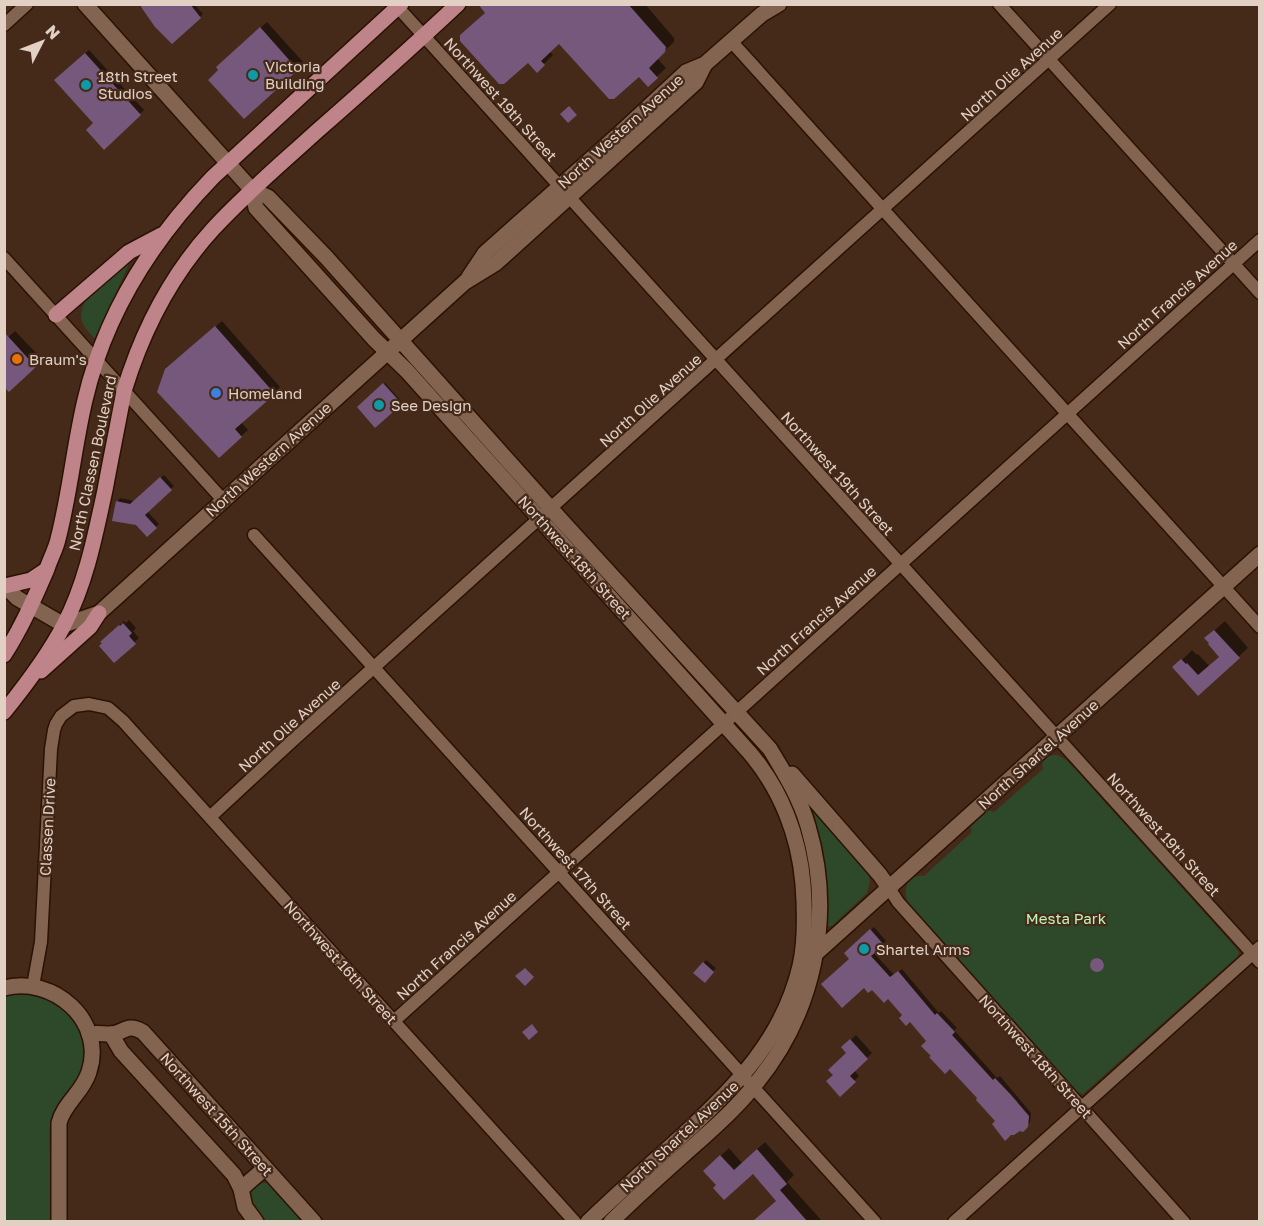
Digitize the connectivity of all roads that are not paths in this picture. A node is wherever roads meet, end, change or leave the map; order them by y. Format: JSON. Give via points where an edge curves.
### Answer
{"nodes":[{"id":1,"x":27,"y":4,"type":"edge"},
{"id":2,"x":85,"y":4,"type":"edge"},
{"id":3,"x":458,"y":4,"type":"edge"},
{"id":4,"x":779,"y":4,"type":"edge"},
{"id":5,"x":999,"y":4,"type":"edge"},
{"id":6,"x":1110,"y":4,"type":"edge"},
{"id":7,"x":398,"y":5,"type":"edge"},
{"id":8,"x":765,"y":9,"type":"edge"},
{"id":9,"x":4,"y":25,"type":"edge"},
{"id":10,"x":424,"y":36,"type":"junction"},
{"id":11,"x":731,"y":41,"type":"junction"},
{"id":12,"x":1048,"y":60,"type":"junction"},
{"id":13,"x":228,"y":163,"type":"junction"},
{"id":14,"x":252,"y":190,"type":"junction"},
{"id":15,"x":564,"y":191,"type":"junction"},
{"id":16,"x":882,"y":209,"type":"junction"},
{"id":17,"x":163,"y":234,"type":"junction"},
{"id":18,"x":1260,"y":240,"type":"edge"},
{"id":19,"x":4,"y":258,"type":"edge"},
{"id":20,"x":1233,"y":264,"type":"junction"},
{"id":21,"x":342,"y":275,"type":"junction"},
{"id":22,"x":327,"y":289,"type":"junction"},
{"id":23,"x":1260,"y":293,"type":"edge"},
{"id":24,"x":56,"y":315,"type":"junction"},
{"id":25,"x":400,"y":341,"type":"junction"},
{"id":26,"x":387,"y":352,"type":"junction"},
{"id":27,"x":97,"y":360,"type":"junction"},
{"id":28,"x":716,"y":360,"type":"junction"},
{"id":29,"x":124,"y":391,"type":"junction"},
{"id":30,"x":1067,"y":414,"type":"junction"},
{"id":31,"x":223,"y":500,"type":"junction"},
{"id":32,"x":546,"y":514,"type":"junction"},
{"id":33,"x":254,"y":535,"type":"dead end"},
{"id":34,"x":1260,"y":554,"type":"edge"},
{"id":35,"x":900,"y":564,"type":"junction"},
{"id":36,"x":46,"y":570,"type":"junction"},
{"id":37,"x":5,"y":585,"type":"edge"},
{"id":38,"x":1223,"y":587,"type":"junction"},
{"id":39,"x":32,"y":607,"type":"junction"},
{"id":40,"x":99,"y":613,"type":"junction"},
{"id":41,"x":64,"y":625,"type":"junction"},
{"id":42,"x":1260,"y":627,"type":"edge"},
{"id":43,"x":4,"y":655,"type":"edge"},
{"id":44,"x":375,"y":667,"type":"junction"},
{"id":45,"x":25,"y":684,"type":"junction"},
{"id":46,"x":104,"y":707,"type":"joint"},
{"id":47,"x":4,"y":712,"type":"edge"},
{"id":48,"x":736,"y":713,"type":"junction"},
{"id":49,"x":724,"y":723,"type":"junction"},
{"id":50,"x":1056,"y":737,"type":"junction"},
{"id":51,"x":770,"y":749,"type":"junction"},
{"id":52,"x":210,"y":817,"type":"junction"},
{"id":53,"x":560,"y":873,"type":"junction"},
{"id":54,"x":889,"y":888,"type":"junction"},
{"id":55,"x":816,"y":953,"type":"junction"},
{"id":56,"x":1257,"y":954,"type":"edge"},
{"id":57,"x":799,"y":969,"type":"junction"},
{"id":58,"x":33,"y":986,"type":"junction"},
{"id":59,"x":4,"y":988,"type":"edge"},
{"id":60,"x":394,"y":1021,"type":"junction"},
{"id":61,"x":89,"y":1034,"type":"junction"},
{"id":62,"x":111,"y":1034,"type":"junction"},
{"id":63,"x":748,"y":1082,"type":"junction"},
{"id":64,"x":1082,"y":1107,"type":"junction"},
{"id":65,"x":265,"y":1168,"type":"junction"},
{"id":66,"x":241,"y":1189,"type":"junction"},
{"id":67,"x":59,"y":1221,"type":"edge"},
{"id":68,"x":256,"y":1221,"type":"edge"},
{"id":69,"x":314,"y":1221,"type":"edge"},
{"id":70,"x":575,"y":1221,"type":"edge"},
{"id":71,"x":588,"y":1221,"type":"edge"},
{"id":72,"x":611,"y":1221,"type":"edge"},
{"id":73,"x":875,"y":1221,"type":"edge"},
{"id":74,"x":954,"y":1221,"type":"edge"},
{"id":75,"x":1184,"y":1221,"type":"edge"}],
"edges":[{"from":1,"to":9,"type":"street"},
{"from":2,"to":13,"type":"street","name":"Northwest 18th Street"},
{"from":3,"to":10,"type":"main road","name":"North Classen Boulevard"},
{"from":4,"to":8,"type":"street","name":"North Western Avenue"},
{"from":5,"to":12,"type":"street"},
{"from":6,"to":12,"type":"street","name":"North Olie Avenue"},
{"from":7,"to":10,"type":"street","name":"Northwest 19th Street"},
{"from":7,"to":13,"type":"main road","name":"North Classen Boulevard"},
{"from":8,"to":11,"type":"street","name":"North Western Avenue"},
{"from":10,"to":14,"type":"main road","name":"North Classen Boulevard"},
{"from":10,"to":15,"type":"street","name":"Northwest 19th Street"},
{"from":11,"to":15,"type":"street","name":"North Western Avenue","via":[[705,64],[696,82]]},
{"from":11,"to":16,"type":"street"},
{"from":12,"to":16,"type":"street","name":"North Olie Avenue"},
{"from":12,"to":20,"type":"street"},
{"from":13,"to":14,"type":"street","name":"Northwest 18th Street"},
{"from":13,"to":17,"type":"main road","name":"North Classen Boulevard"},
{"from":14,"to":21,"type":"street","name":"Northwest 18th Street","via":[[268,198]]},
{"from":14,"to":22,"type":"street","name":"Northwest 18th Street","via":[[256,208]]},
{"from":14,"to":29,"type":"main road","name":"North Classen Boulevard","via":[[213,229],[182,270],[148,326]]},
{"from":15,"to":25,"type":"street","name":"North Western Avenue","via":[[496,263],[465,282]]},
{"from":15,"to":28,"type":"street","name":"Northwest 19th Street"},
{"from":16,"to":28,"type":"street","name":"North Olie Avenue"},
{"from":16,"to":30,"type":"street"},
{"from":17,"to":24,"type":"main road","via":[[129,252]]},
{"from":17,"to":27,"type":"main road","name":"North Classen Boulevard","via":[[136,274]]},
{"from":18,"to":20,"type":"street","name":"North Francis Avenue"},
{"from":19,"to":24,"type":"street"},
{"from":20,"to":23,"type":"street"},
{"from":20,"to":30,"type":"street","name":"North Francis Avenue"},
{"from":21,"to":22,"type":"street"},
{"from":21,"to":25,"type":"street","name":"Northwest 18th Street"},
{"from":22,"to":26,"type":"street","name":"Northwest 18th Street"},
{"from":24,"to":27,"type":"street"},
{"from":25,"to":26,"type":"street","name":"North Western Avenue"},
{"from":25,"to":32,"type":"street","name":"Northwest 18th Street"},
{"from":26,"to":31,"type":"street","name":"North Western Avenue"},
{"from":26,"to":32,"type":"street","name":"Northwest 18th Street"},
{"from":27,"to":29,"type":"street"},
{"from":27,"to":36,"type":"main road","name":"North Classen Boulevard","via":[[85,400],[58,541]]},
{"from":28,"to":32,"type":"street","name":"North Olie Avenue"},
{"from":28,"to":35,"type":"street","name":"Northwest 19th Street"},
{"from":29,"to":31,"type":"street"},
{"from":29,"to":41,"type":"main road","name":"North Classen Boulevard","via":[[94,544]]},
{"from":30,"to":35,"type":"street","name":"North Francis Avenue"},
{"from":30,"to":38,"type":"street"},
{"from":31,"to":40,"type":"street","name":"North Western Avenue"},
{"from":32,"to":44,"type":"street","name":"North Olie Avenue"},
{"from":32,"to":48,"type":"street","name":"Northwest 18th Street"},
{"from":32,"to":49,"type":"street","name":"Northwest 18th Street"},
{"from":33,"to":44,"type":"street","name":"Northwest 17th Street"},
{"from":34,"to":38,"type":"street","name":"North Shartel Avenue"},
{"from":35,"to":48,"type":"street","name":"North Francis Avenue"},
{"from":35,"to":50,"type":"street","name":"Northwest 19th Street"},
{"from":36,"to":37,"type":"main road","via":[[31,580]]},
{"from":36,"to":39,"type":"main road","name":"North Classen Boulevard"},
{"from":37,"to":39,"type":"street"},
{"from":38,"to":42,"type":"street"},
{"from":38,"to":50,"type":"street","name":"North Shartel Avenue"},
{"from":39,"to":41,"type":"street"},
{"from":39,"to":43,"type":"main road","name":"North Classen Boulevard"},
{"from":40,"to":41,"type":"street","name":"North Western Avenue"},
{"from":40,"to":45,"type":"main road","via":[[90,627]]},
{"from":41,"to":45,"type":"main road","name":"North Classen Boulevard"},
{"from":44,"to":52,"type":"street","name":"North Olie Avenue"},
{"from":44,"to":53,"type":"street","name":"Northwest 17th Street"},
{"from":45,"to":47,"type":"main road","name":"North Classen Boulevard"},
{"from":46,"to":52,"type":"street","name":"Northwest 16th Street","via":[[123,721]]},
{"from":46,"to":58,"type":"street","name":"Classen Drive","via":[[74,706],[61,716],[54,730],[41,942]]},
{"from":48,"to":49,"type":"street","name":"North Francis Avenue"},
{"from":48,"to":51,"type":"street","name":"Northwest 18th Street"},
{"from":49,"to":53,"type":"street","name":"North Francis Avenue"},
{"from":49,"to":57,"type":"street","name":"Northwest 18th Street","via":[[765,772],[794,834],[804,897],[804,941]]},
{"from":50,"to":54,"type":"street","name":"North Shartel Avenue"},
{"from":50,"to":56,"type":"street","name":"Northwest 19th Street"},
{"from":51,"to":54,"type":"street"},
{"from":51,"to":55,"type":"street","name":"Northwest 18th Street","via":[[793,787],[813,848],[820,911]]},
{"from":52,"to":60,"type":"street","name":"Northwest 16th Street"},
{"from":53,"to":60,"type":"street","name":"North Francis Avenue"},
{"from":53,"to":63,"type":"street","name":"Northwest 17th Street"},
{"from":54,"to":55,"type":"street","name":"North Shartel Avenue"},
{"from":54,"to":64,"type":"street","name":"Northwest 18th Street"},
{"from":55,"to":57,"type":"street","name":"North Shartel Avenue"},
{"from":55,"to":63,"type":"street","name":"North Shartel Avenue","via":[[810,981],[785,1041],[767,1070]]},
{"from":56,"to":64,"type":"street"},
{"from":57,"to":63,"type":"street","name":"North Shartel Avenue","via":[[780,1020]]},
{"from":58,"to":59,"type":"street"},
{"from":58,"to":61,"type":"street","via":[[64,999],[80,1016]]},
{"from":60,"to":70,"type":"street","name":"Northwest 16th Street"},
{"from":61,"to":62,"type":"street","name":"Northwest 15th Street"},
{"from":61,"to":67,"type":"street","via":[[89,1074],[59,1123]]},
{"from":62,"to":65,"type":"street","name":"Northwest 15th Street","via":[[127,1027],[143,1032]]},
{"from":62,"to":66,"type":"street","name":"Northwest 15th Street","via":[[121,1051],[234,1175]]},
{"from":63,"to":71,"type":"street","name":"North Shartel Avenue","via":[[721,1100]]},
{"from":63,"to":72,"type":"street","name":"North Shartel Avenue","via":[[734,1110]]},
{"from":63,"to":73,"type":"street","name":"Northwest 17th Street"},
{"from":64,"to":74,"type":"street"},
{"from":64,"to":75,"type":"street","name":"Northwest 18th Street"},
{"from":65,"to":66,"type":"street"},
{"from":65,"to":69,"type":"street","name":"Northwest 15th Street"},
{"from":66,"to":68,"type":"street","name":"Northwest 15th Street","via":[[245,1207]]}]}
